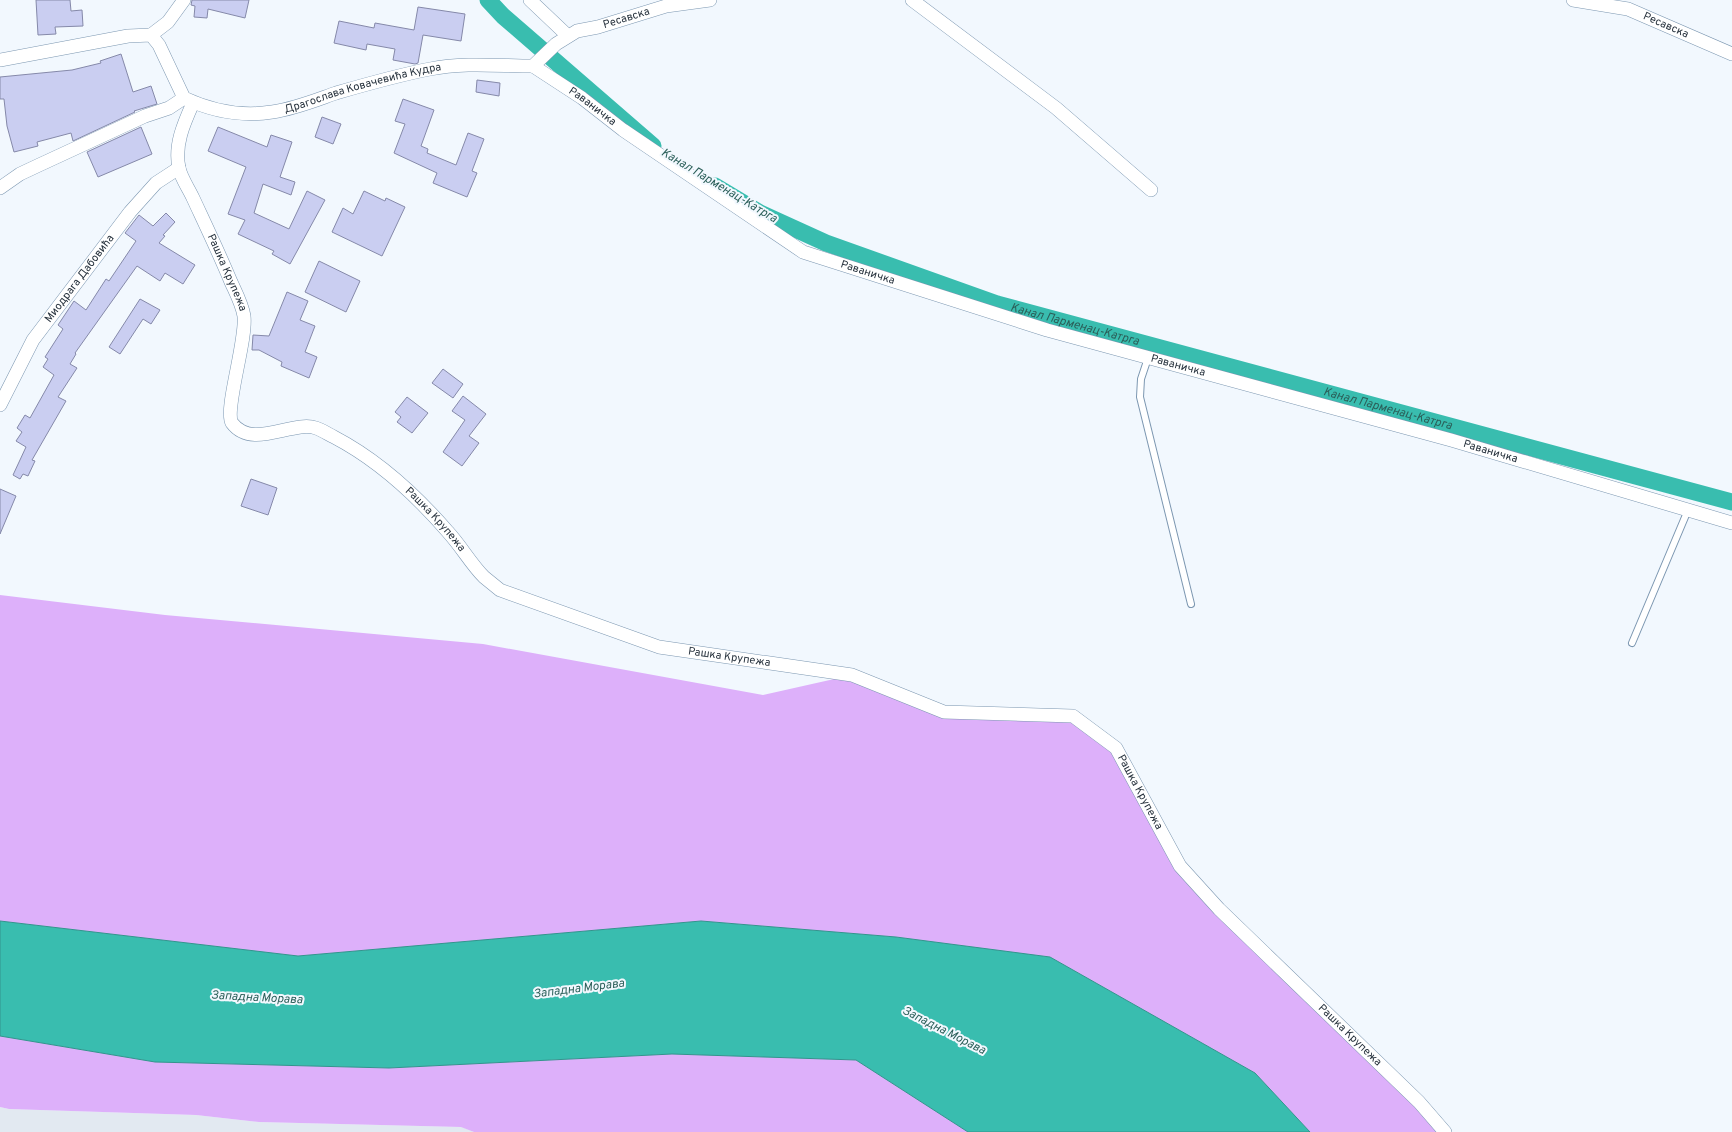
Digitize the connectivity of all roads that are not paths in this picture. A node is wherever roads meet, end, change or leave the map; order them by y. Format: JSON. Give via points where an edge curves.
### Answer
{"nodes":[{"id":1,"x":184,"y":0,"type":"edge"},
{"id":2,"x":530,"y":0,"type":"edge"},
{"id":3,"x":710,"y":0,"type":"edge"},
{"id":4,"x":912,"y":0,"type":"edge"},
{"id":5,"x":1573,"y":0,"type":"edge"},
{"id":6,"x":1629,"y":5,"type":"edge"},
{"id":7,"x":151,"y":35,"type":"junction"},
{"id":8,"x":568,"y":36,"type":"junction"},
{"id":9,"x":1732,"y":54,"type":"edge"},
{"id":10,"x":0,"y":60,"type":"edge"},
{"id":11,"x":537,"y":62,"type":"junction"},
{"id":12,"x":188,"y":100,"type":"junction"},
{"id":13,"x":179,"y":168,"type":"junction"},
{"id":14,"x":0,"y":188,"type":"edge"},
{"id":15,"x":1151,"y":190,"type":"dead end"},
{"id":16,"x":1148,"y":358,"type":"junction"},
{"id":17,"x":0,"y":404,"type":"edge"},
{"id":18,"x":1688,"y":510,"type":"junction"},
{"id":19,"x":1732,"y":523,"type":"edge"},
{"id":20,"x":1191,"y":604,"type":"dead end"},
{"id":21,"x":1632,"y":643,"type":"dead end"},
{"id":22,"x":1444,"y":1132,"type":"edge"}],
"edges":[{"from":1,"to":7,"type":"street","via":[[168,22]]},
{"from":2,"to":8,"type":"street"},
{"from":3,"to":8,"type":"street","name":"Ресавска","via":[[666,6],[598,28],[577,31]]},
{"from":4,"to":15,"type":"street","via":[[1056,108]]},
{"from":5,"to":6,"type":"street","name":"Ресавска"},
{"from":6,"to":9,"type":"street","name":"Ресавска"},
{"from":7,"to":10,"type":"street","via":[[128,36]]},
{"from":7,"to":12,"type":"street","via":[[159,45]]},
{"from":8,"to":11,"type":"street"},
{"from":11,"to":12,"type":"street","name":"Драгослава Ковачевића Кудра","via":[[457,65],[431,69],[272,112],[230,113]]},
{"from":11,"to":16,"type":"street","name":"Раваничка","via":[[623,130],[803,252],[1047,330]]},
{"from":12,"to":13,"type":"street","name":"Рашка Крупежа","via":[[178,149]]},
{"from":12,"to":14,"type":"street","via":[[145,116],[37,166]]},
{"from":13,"to":17,"type":"street","name":"Миодрага Дабовића","via":[[156,183],[130,212],[33,340]]},
{"from":13,"to":22,"type":"street","name":"Рашка Крупежа","via":[[242,307],[245,328],[230,402],[231,421],[238,429],[251,434],[265,434],[302,427],[316,428],[350,446],[396,480],[420,502],[484,576],[500,590],[659,648],[852,675],[944,712],[1073,716],[1116,748],[1180,866],[1219,909],[1419,1102]]},
{"from":16,"to":18,"type":"street","name":"Раваничка","via":[[1451,440]]},
{"from":16,"to":20,"type":"lane","via":[[1141,379],[1140,397]]},
{"from":18,"to":19,"type":"street","name":"Раваничка"},
{"from":18,"to":21,"type":"lane"}]}
